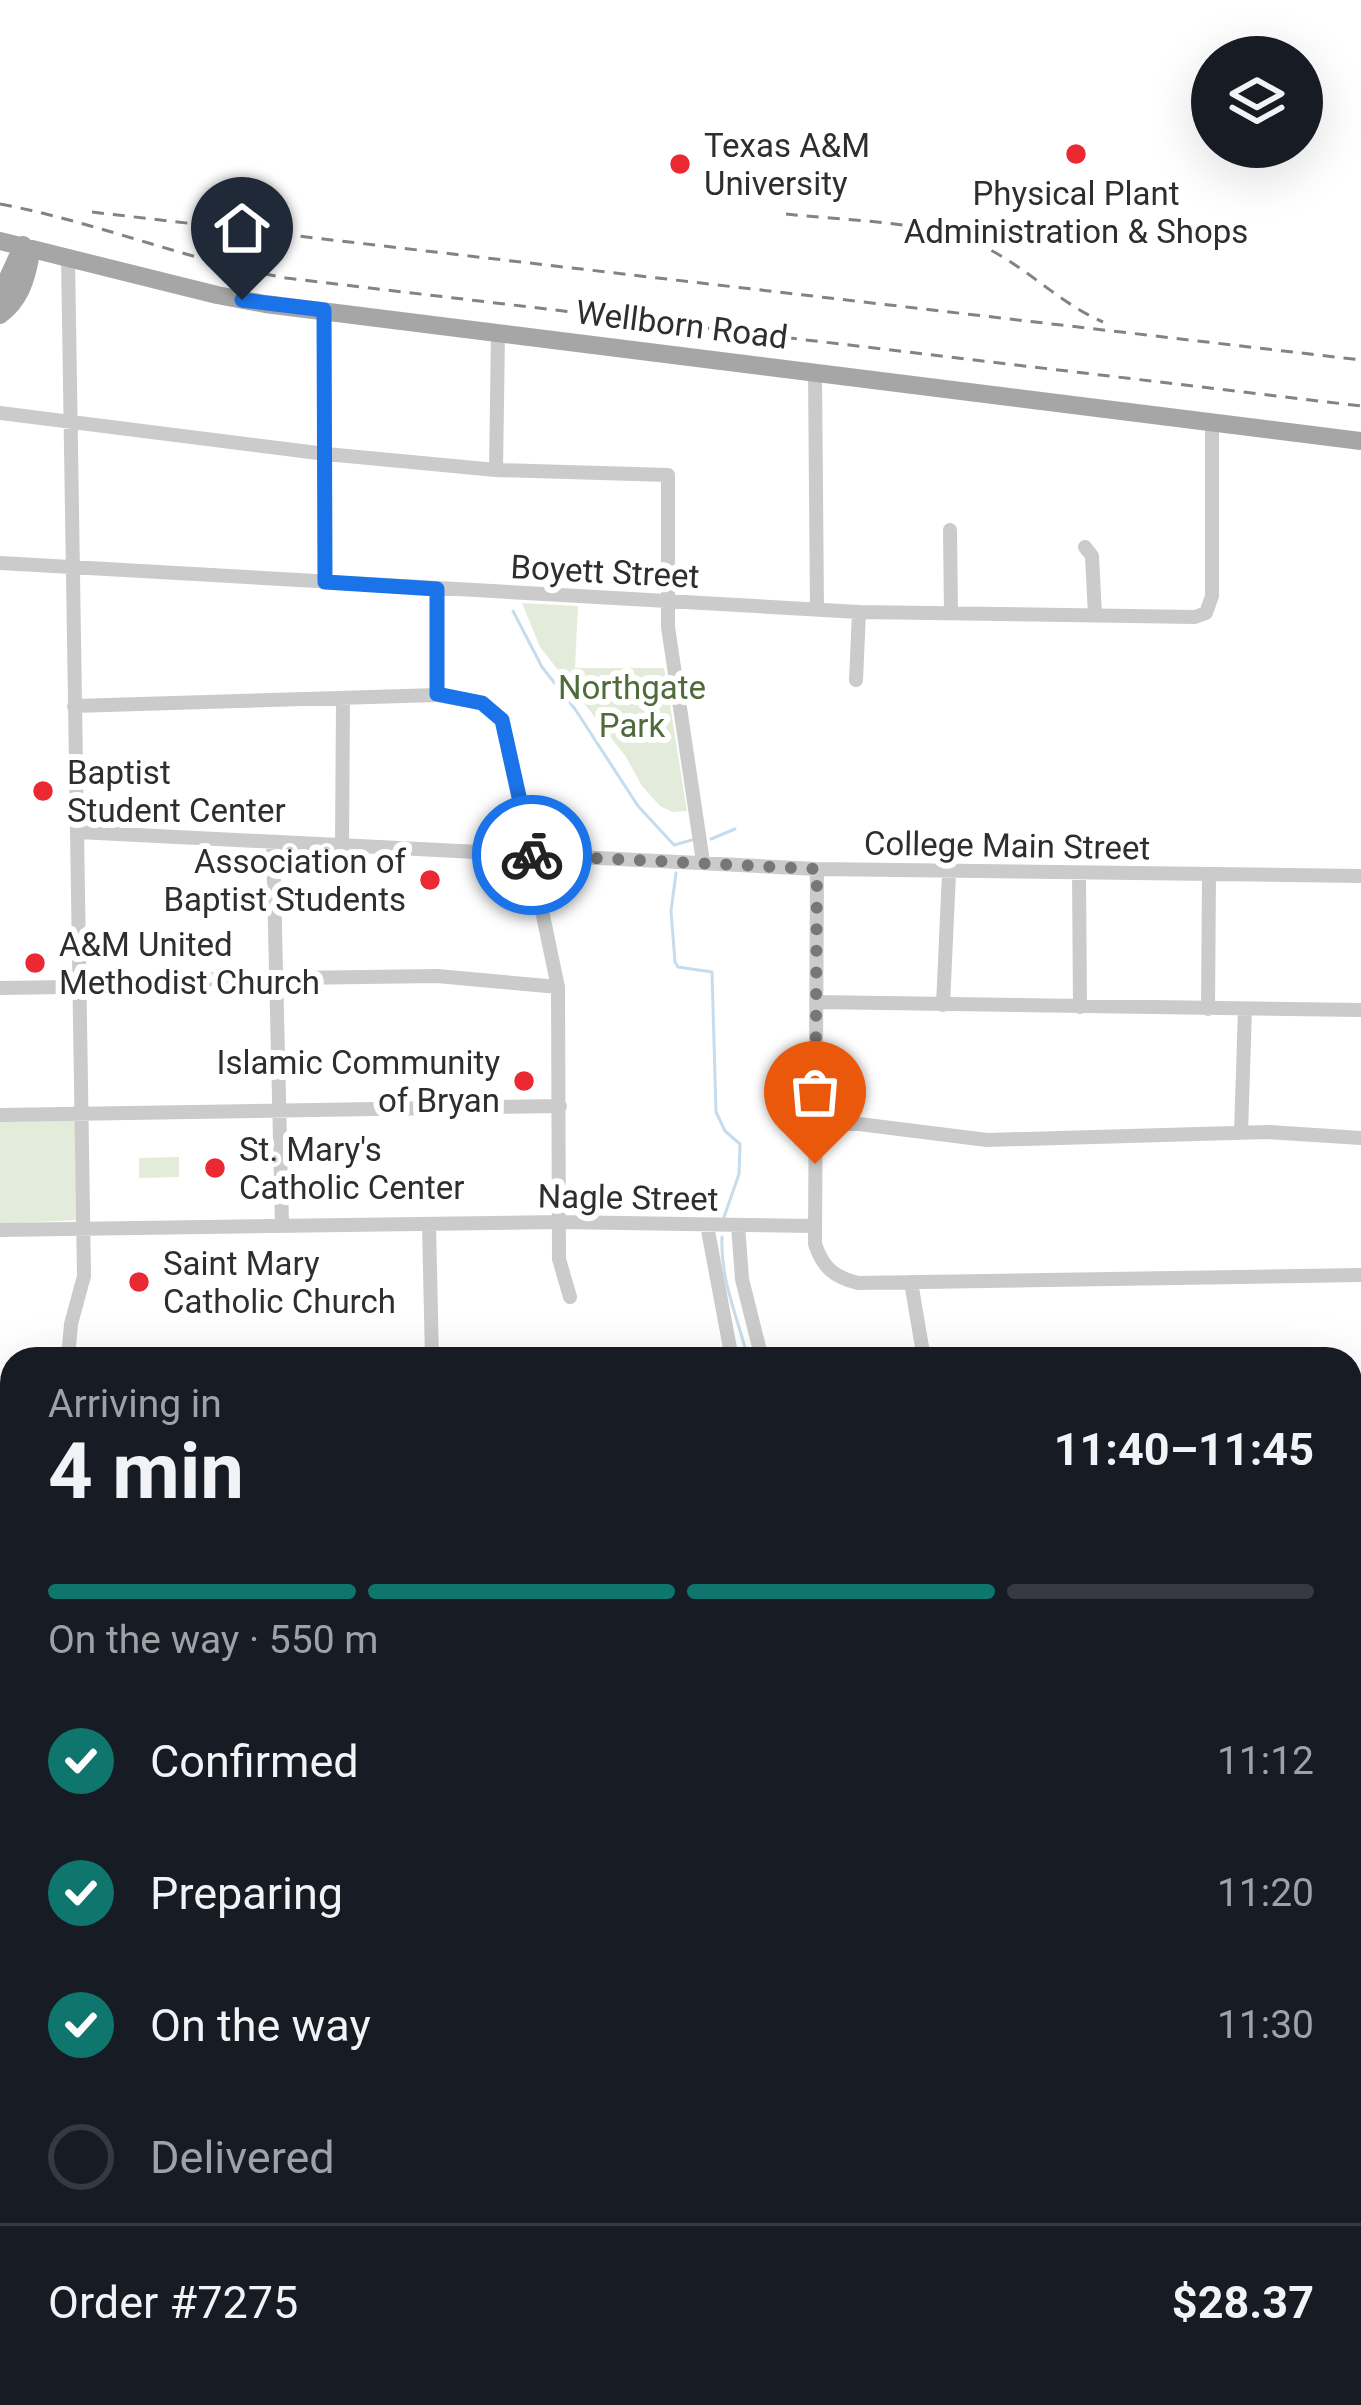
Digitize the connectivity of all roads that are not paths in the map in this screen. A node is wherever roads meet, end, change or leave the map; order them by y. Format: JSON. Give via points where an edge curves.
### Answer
{"nodes":[{"id":1,"x":0,"y":241,"type":"edge"},
{"id":2,"x":23,"y":245,"type":"junction"},
{"id":3,"x":68,"y":256,"type":"junction"},
{"id":4,"x":0,"y":295,"type":"edge"},
{"id":5,"x":324,"y":310,"type":"junction"},
{"id":6,"x":0,"y":315,"type":"edge"},
{"id":7,"x":498,"y":332,"type":"junction"},
{"id":8,"x":815,"y":371,"type":"junction"},
{"id":9,"x":0,"y":413,"type":"edge"},
{"id":10,"x":71,"y":420,"type":"junction"},
{"id":11,"x":1212,"y":423,"type":"junction"},
{"id":12,"x":1361,"y":441,"type":"edge"},
{"id":13,"x":326,"y":454,"type":"junction"},
{"id":14,"x":496,"y":470,"type":"junction"},
{"id":15,"x":950,"y":530,"type":"dead end"},
{"id":16,"x":1085,"y":547,"type":"dead end"},
{"id":17,"x":0,"y":563,"type":"edge"},
{"id":18,"x":73,"y":569,"type":"junction"},
{"id":19,"x":325,"y":582,"type":"junction"},
{"id":20,"x":437,"y":589,"type":"junction"},
{"id":21,"x":668,"y":601,"type":"junction"},
{"id":22,"x":817,"y":609,"type":"junction"},
{"id":23,"x":859,"y":613,"type":"junction"},
{"id":24,"x":951,"y":613,"type":"junction"},
{"id":25,"x":1095,"y":615,"type":"junction"},
{"id":26,"x":856,"y":680,"type":"dead end"},
{"id":27,"x":437,"y":694,"type":"junction"},
{"id":28,"x":344,"y":700,"type":"junction"},
{"id":29,"x":74,"y":706,"type":"junction"},
{"id":30,"x":78,"y":832,"type":"junction"},
{"id":31,"x":273,"y":843,"type":"junction"},
{"id":32,"x":342,"y":846,"type":"junction"},
{"id":33,"x":532,"y":855,"type":"junction"},
{"id":34,"x":703,"y":862,"type":"junction"},
{"id":35,"x":817,"y":869,"type":"junction"},
{"id":36,"x":949,"y":873,"type":"junction"},
{"id":37,"x":1079,"y":874,"type":"junction"},
{"id":38,"x":1209,"y":875,"type":"junction"},
{"id":39,"x":1361,"y":876,"type":"edge"},
{"id":40,"x":276,"y":978,"type":"junction"},
{"id":41,"x":80,"y":981,"type":"junction"},
{"id":42,"x":558,"y":987,"type":"junction"},
{"id":43,"x":0,"y":988,"type":"edge"},
{"id":44,"x":816,"y":1002,"type":"junction"},
{"id":45,"x":943,"y":1005,"type":"junction"},
{"id":46,"x":1080,"y":1006,"type":"junction"},
{"id":47,"x":1208,"y":1009,"type":"junction"},
{"id":48,"x":1245,"y":1009,"type":"junction"},
{"id":49,"x":1361,"y":1010,"type":"edge"},
{"id":50,"x":560,"y":1106,"type":"junction"},
{"id":51,"x":279,"y":1108,"type":"junction"},
{"id":52,"x":0,"y":1114,"type":"edge"},
{"id":53,"x":83,"y":1114,"type":"junction"},
{"id":54,"x":815,"y":1124,"type":"junction"},
{"id":55,"x":1241,"y":1133,"type":"junction"},
{"id":56,"x":1361,"y":1138,"type":"edge"},
{"id":57,"x":560,"y":1222,"type":"junction"},
{"id":58,"x":282,"y":1225,"type":"junction"},
{"id":59,"x":429,"y":1225,"type":"junction"},
{"id":60,"x":707,"y":1225,"type":"junction"},
{"id":61,"x":738,"y":1225,"type":"junction"},
{"id":62,"x":815,"y":1226,"type":"junction"},
{"id":63,"x":84,"y":1228,"type":"junction"},
{"id":64,"x":0,"y":1229,"type":"edge"},
{"id":65,"x":1361,"y":1275,"type":"edge"},
{"id":66,"x":910,"y":1282,"type":"junction"},
{"id":67,"x":570,"y":1298,"type":"dead end"},
{"id":68,"x":69,"y":1347,"type":"edge"},
{"id":69,"x":432,"y":1347,"type":"edge"},
{"id":70,"x":730,"y":1347,"type":"edge"},
{"id":71,"x":759,"y":1347,"type":"edge"},
{"id":72,"x":922,"y":1347,"type":"edge"}],
"edges":[{"from":1,"to":2,"type":"main road","name":"Wellborn Road"},
{"from":2,"to":3,"type":"main road","name":"Wellborn Road"},
{"from":2,"to":4,"type":"main road"},
{"from":2,"to":6,"type":"main road","via":[[26,278]]},
{"from":3,"to":5,"type":"main road","name":"Wellborn Road","via":[[217,296]]},
{"from":3,"to":10,"type":"street"},
{"from":5,"to":7,"type":"main road","name":"Wellborn Road"},
{"from":5,"to":13,"type":"street"},
{"from":7,"to":8,"type":"main road","name":"Wellborn Road"},
{"from":7,"to":14,"type":"street"},
{"from":8,"to":11,"type":"main road","name":"Wellborn Road"},
{"from":8,"to":22,"type":"street"},
{"from":9,"to":10,"type":"street"},
{"from":10,"to":13,"type":"street"},
{"from":10,"to":18,"type":"street"},
{"from":11,"to":12,"type":"main road","name":"Wellborn Road"},
{"from":11,"to":25,"type":"street","name":"Boyett Street","via":[[1206,613]]},
{"from":13,"to":14,"type":"street"},
{"from":13,"to":19,"type":"street"},
{"from":14,"to":21,"type":"street","via":[[668,475]]},
{"from":15,"to":24,"type":"street"},
{"from":16,"to":25,"type":"street"},
{"from":17,"to":18,"type":"street","name":"Boyett Street"},
{"from":18,"to":19,"type":"street","name":"Boyett Street"},
{"from":18,"to":29,"type":"street"},
{"from":19,"to":20,"type":"street","name":"Boyett Street"},
{"from":20,"to":21,"type":"street","name":"Boyett Street"},
{"from":20,"to":27,"type":"street"},
{"from":21,"to":22,"type":"street","name":"Boyett Street"},
{"from":21,"to":34,"type":"street"},
{"from":22,"to":23,"type":"street","name":"Boyett Street"},
{"from":23,"to":24,"type":"street","name":"Boyett Street"},
{"from":23,"to":26,"type":"street"},
{"from":24,"to":25,"type":"street","name":"Boyett Street"},
{"from":27,"to":28,"type":"street"},
{"from":27,"to":33,"type":"street","via":[[482,703],[502,720]]},
{"from":28,"to":29,"type":"street"},
{"from":28,"to":32,"type":"street"},
{"from":29,"to":30,"type":"street"},
{"from":30,"to":31,"type":"street","name":"College Main Street"},
{"from":30,"to":41,"type":"street"},
{"from":31,"to":32,"type":"street","name":"College Main Street"},
{"from":31,"to":40,"type":"street"},
{"from":32,"to":33,"type":"street","name":"College Main Street"},
{"from":33,"to":34,"type":"street","name":"College Main Street"},
{"from":33,"to":42,"type":"street"},
{"from":34,"to":35,"type":"street","name":"College Main Street"},
{"from":35,"to":36,"type":"street","name":"College Main Street"},
{"from":35,"to":44,"type":"street"},
{"from":36,"to":37,"type":"street","name":"College Main Street"},
{"from":36,"to":45,"type":"street"},
{"from":37,"to":38,"type":"street","name":"College Main Street"},
{"from":37,"to":46,"type":"street"},
{"from":38,"to":39,"type":"street","name":"College Main Street"},
{"from":38,"to":47,"type":"street"},
{"from":40,"to":41,"type":"street"},
{"from":40,"to":42,"type":"street","via":[[437,976]]},
{"from":40,"to":51,"type":"street"},
{"from":41,"to":43,"type":"street"},
{"from":41,"to":53,"type":"street"},
{"from":42,"to":50,"type":"street"},
{"from":44,"to":45,"type":"street"},
{"from":44,"to":54,"type":"street"},
{"from":45,"to":46,"type":"street"},
{"from":46,"to":47,"type":"street"},
{"from":47,"to":48,"type":"street"},
{"from":48,"to":49,"type":"street"},
{"from":48,"to":55,"type":"street"},
{"from":50,"to":51,"type":"street"},
{"from":50,"to":57,"type":"street"},
{"from":51,"to":53,"type":"street"},
{"from":51,"to":58,"type":"street"},
{"from":52,"to":53,"type":"street"},
{"from":53,"to":63,"type":"street"},
{"from":54,"to":55,"type":"street","via":[[987,1140]]},
{"from":54,"to":62,"type":"street"},
{"from":55,"to":56,"type":"street"},
{"from":57,"to":59,"type":"street","name":"Nagle Street"},
{"from":57,"to":60,"type":"street","name":"Nagle Street"},
{"from":57,"to":67,"type":"street"},
{"from":58,"to":59,"type":"street","name":"Nagle Street"},
{"from":58,"to":63,"type":"street","name":"Nagle Street"},
{"from":59,"to":69,"type":"street"},
{"from":60,"to":61,"type":"street","name":"Nagle Street"},
{"from":60,"to":70,"type":"street"},
{"from":61,"to":62,"type":"street","name":"Nagle Street"},
{"from":61,"to":71,"type":"street"},
{"from":62,"to":66,"type":"street","via":[[820,1261],[831,1273],[858,1283]]},
{"from":63,"to":64,"type":"street","name":"Nagle Street"},
{"from":63,"to":68,"type":"street","via":[[84,1287]]},
{"from":65,"to":66,"type":"street"},
{"from":66,"to":72,"type":"street"}]}
